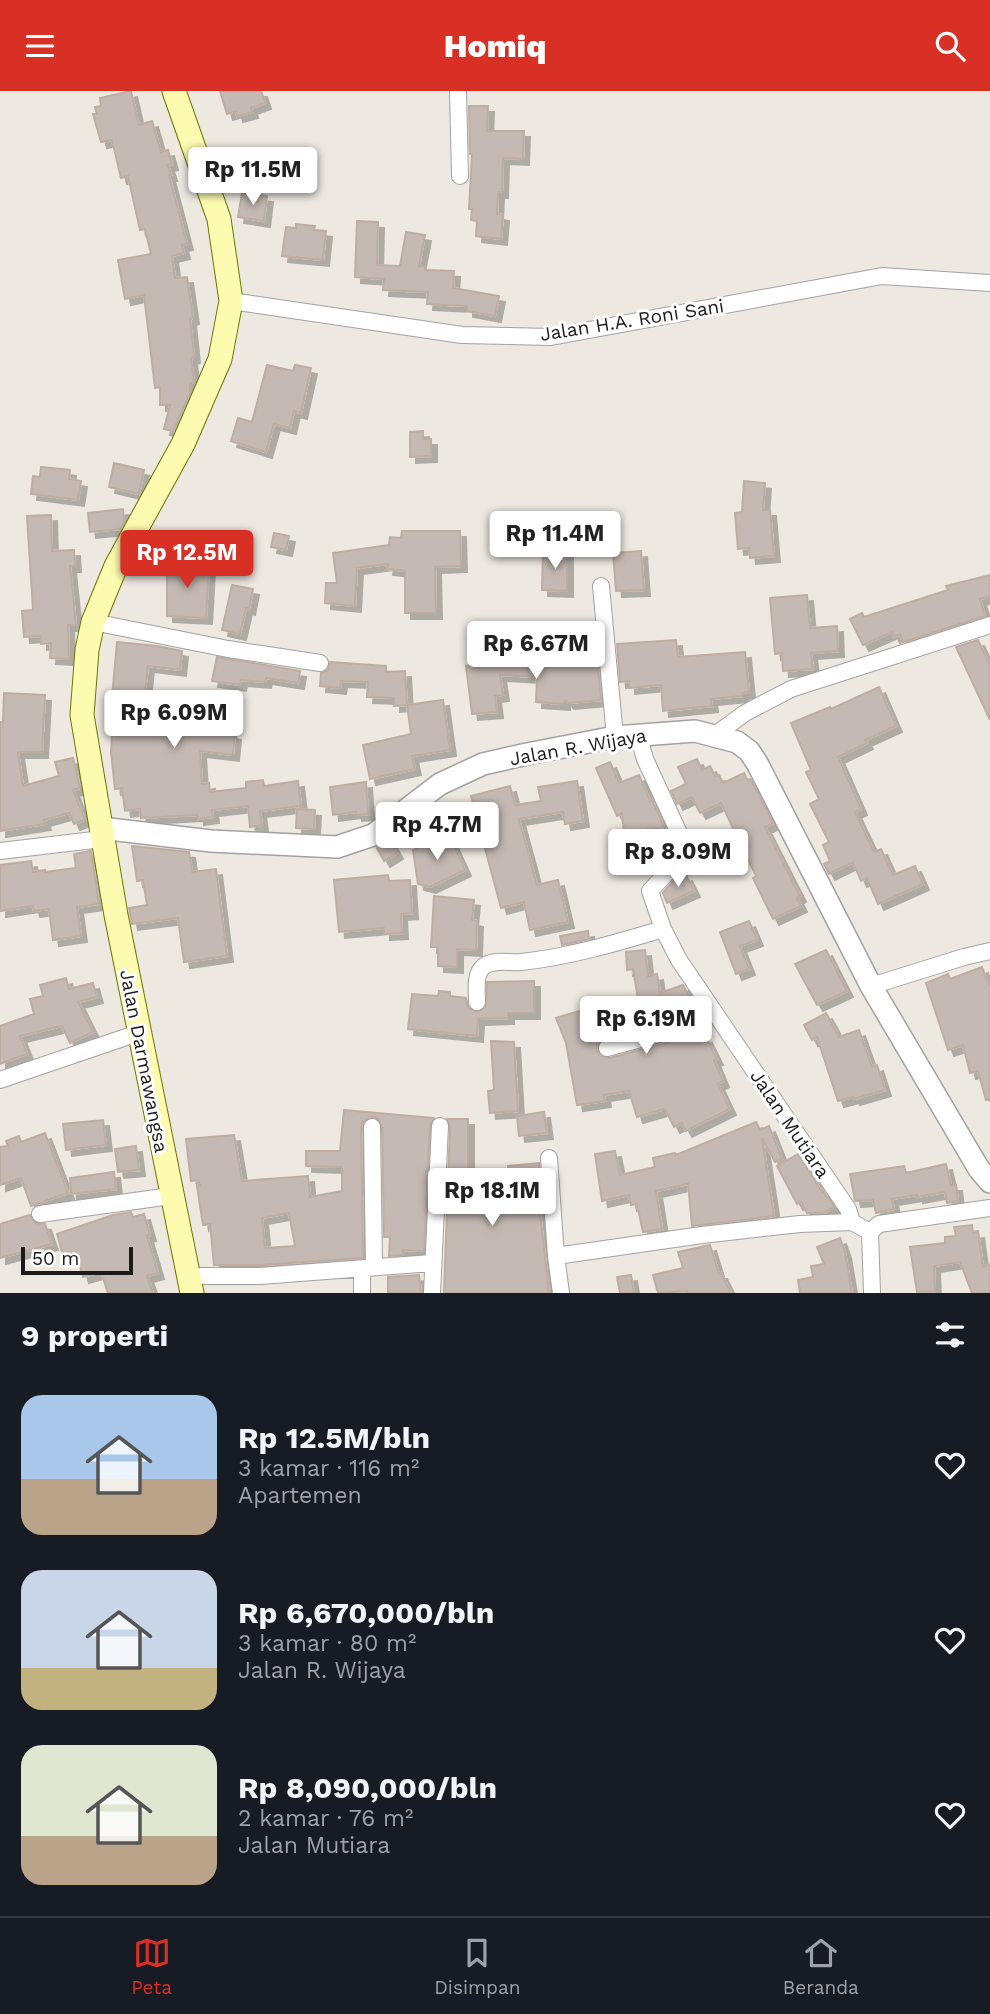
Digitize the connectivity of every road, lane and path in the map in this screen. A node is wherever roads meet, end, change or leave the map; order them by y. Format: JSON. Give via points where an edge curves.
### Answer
{"nodes":[{"id":1,"x":174,"y":91,"type":"edge"},
{"id":2,"x":458,"y":91,"type":"edge"},
{"id":3,"x":460,"y":176,"type":"dead end"},
{"id":4,"x":990,"y":283,"type":"edge"},
{"id":5,"x":231,"y":301,"type":"junction"},
{"id":6,"x":601,"y":586,"type":"dead end"},
{"id":7,"x":93,"y":621,"type":"junction"},
{"id":8,"x":990,"y":625,"type":"edge"},
{"id":9,"x":320,"y":663,"type":"dead end"},
{"id":10,"x":638,"y":734,"type":"junction"},
{"id":11,"x":715,"y":735,"type":"junction"},
{"id":12,"x":615,"y":737,"type":"junction"},
{"id":13,"x":102,"y":833,"type":"junction"},
{"id":14,"x":0,"y":851,"type":"edge"},
{"id":15,"x":663,"y":929,"type":"junction"},
{"id":16,"x":990,"y":951,"type":"edge"},
{"id":17,"x":871,"y":986,"type":"junction"},
{"id":18,"x":477,"y":1002,"type":"dead end"},
{"id":19,"x":714,"y":1011,"type":"junction"},
{"id":20,"x":138,"y":1033,"type":"junction"},
{"id":21,"x":607,"y":1048,"type":"dead end"},
{"id":22,"x":0,"y":1080,"type":"edge"},
{"id":23,"x":440,"y":1126,"type":"dead end"},
{"id":24,"x":372,"y":1127,"type":"dead end"},
{"id":25,"x":549,"y":1158,"type":"dead end"},
{"id":26,"x":990,"y":1182,"type":"edge"},
{"id":27,"x":171,"y":1196,"type":"junction"},
{"id":28,"x":990,"y":1208,"type":"edge"},
{"id":29,"x":40,"y":1213,"type":"dead end"},
{"id":30,"x":852,"y":1222,"type":"junction"},
{"id":31,"x":870,"y":1232,"type":"junction"},
{"id":32,"x":556,"y":1256,"type":"junction"},
{"id":33,"x":432,"y":1263,"type":"junction"},
{"id":34,"x":368,"y":1268,"type":"junction"},
{"id":35,"x":190,"y":1284,"type":"edge"},
{"id":36,"x":362,"y":1293,"type":"edge"},
{"id":37,"x":432,"y":1293,"type":"edge"},
{"id":38,"x":561,"y":1293,"type":"edge"},
{"id":39,"x":872,"y":1293,"type":"edge"}],
"edges":[{"from":1,"to":5,"type":"main road","name":"Jalan Darmawangsa","via":[[219,219]]},
{"from":2,"to":3,"type":"street"},
{"from":4,"to":5,"type":"street","name":"Jalan H.A. Roni Sani","via":[[882,276],[551,337],[462,335]]},
{"from":5,"to":7,"type":"main road","name":"Jalan Darmawangsa","via":[[220,359],[183,444],[116,566]]},
{"from":6,"to":12,"type":"street"},
{"from":7,"to":9,"type":"street"},
{"from":7,"to":13,"type":"main road","name":"Jalan Darmawangsa","via":[[82,715]]},
{"from":8,"to":11,"type":"street","via":[[791,688]]},
{"from":10,"to":11,"type":"street","name":"Jalan R. Wijaya","via":[[695,731]]},
{"from":10,"to":12,"type":"street","name":"Jalan R. Wijaya"},
{"from":10,"to":15,"type":"street","name":"Jalan Mutiara","via":[[685,846],[684,854],[650,891]]},
{"from":11,"to":17,"type":"street","name":"Jalan R. Wijaya","via":[[737,742],[757,763]]},
{"from":12,"to":13,"type":"street","name":"Jalan R. Wijaya","via":[[483,764],[440,784],[373,835],[337,847]]},
{"from":13,"to":14,"type":"street"},
{"from":13,"to":20,"type":"main road","name":"Jalan Darmawangsa"},
{"from":15,"to":18,"type":"street","via":[[602,947],[490,963],[478,976]]},
{"from":15,"to":19,"type":"street","name":"Jalan Mutiara"},
{"from":16,"to":17,"type":"street"},
{"from":17,"to":26,"type":"street","name":"Jalan R. Wijaya"},
{"from":19,"to":21,"type":"street","via":[[663,1033]]},
{"from":19,"to":30,"type":"street","name":"Jalan Mutiara","via":[[848,1209]]},
{"from":20,"to":22,"type":"street"},
{"from":20,"to":27,"type":"main road","name":"Jalan Darmawangsa"},
{"from":23,"to":33,"type":"street"},
{"from":24,"to":34,"type":"street"},
{"from":25,"to":32,"type":"street"},
{"from":27,"to":29,"type":"street"},
{"from":27,"to":35,"type":"main road","name":"Jalan Darmawangsa"},
{"from":28,"to":31,"type":"street","via":[[879,1224]]},
{"from":30,"to":31,"type":"street"},
{"from":30,"to":32,"type":"street","via":[[702,1235]]},
{"from":31,"to":39,"type":"street"},
{"from":32,"to":38,"type":"street"},
{"from":33,"to":34,"type":"street"},
{"from":33,"to":37,"type":"street"},
{"from":34,"to":35,"type":"street"},
{"from":34,"to":36,"type":"street"}]}
